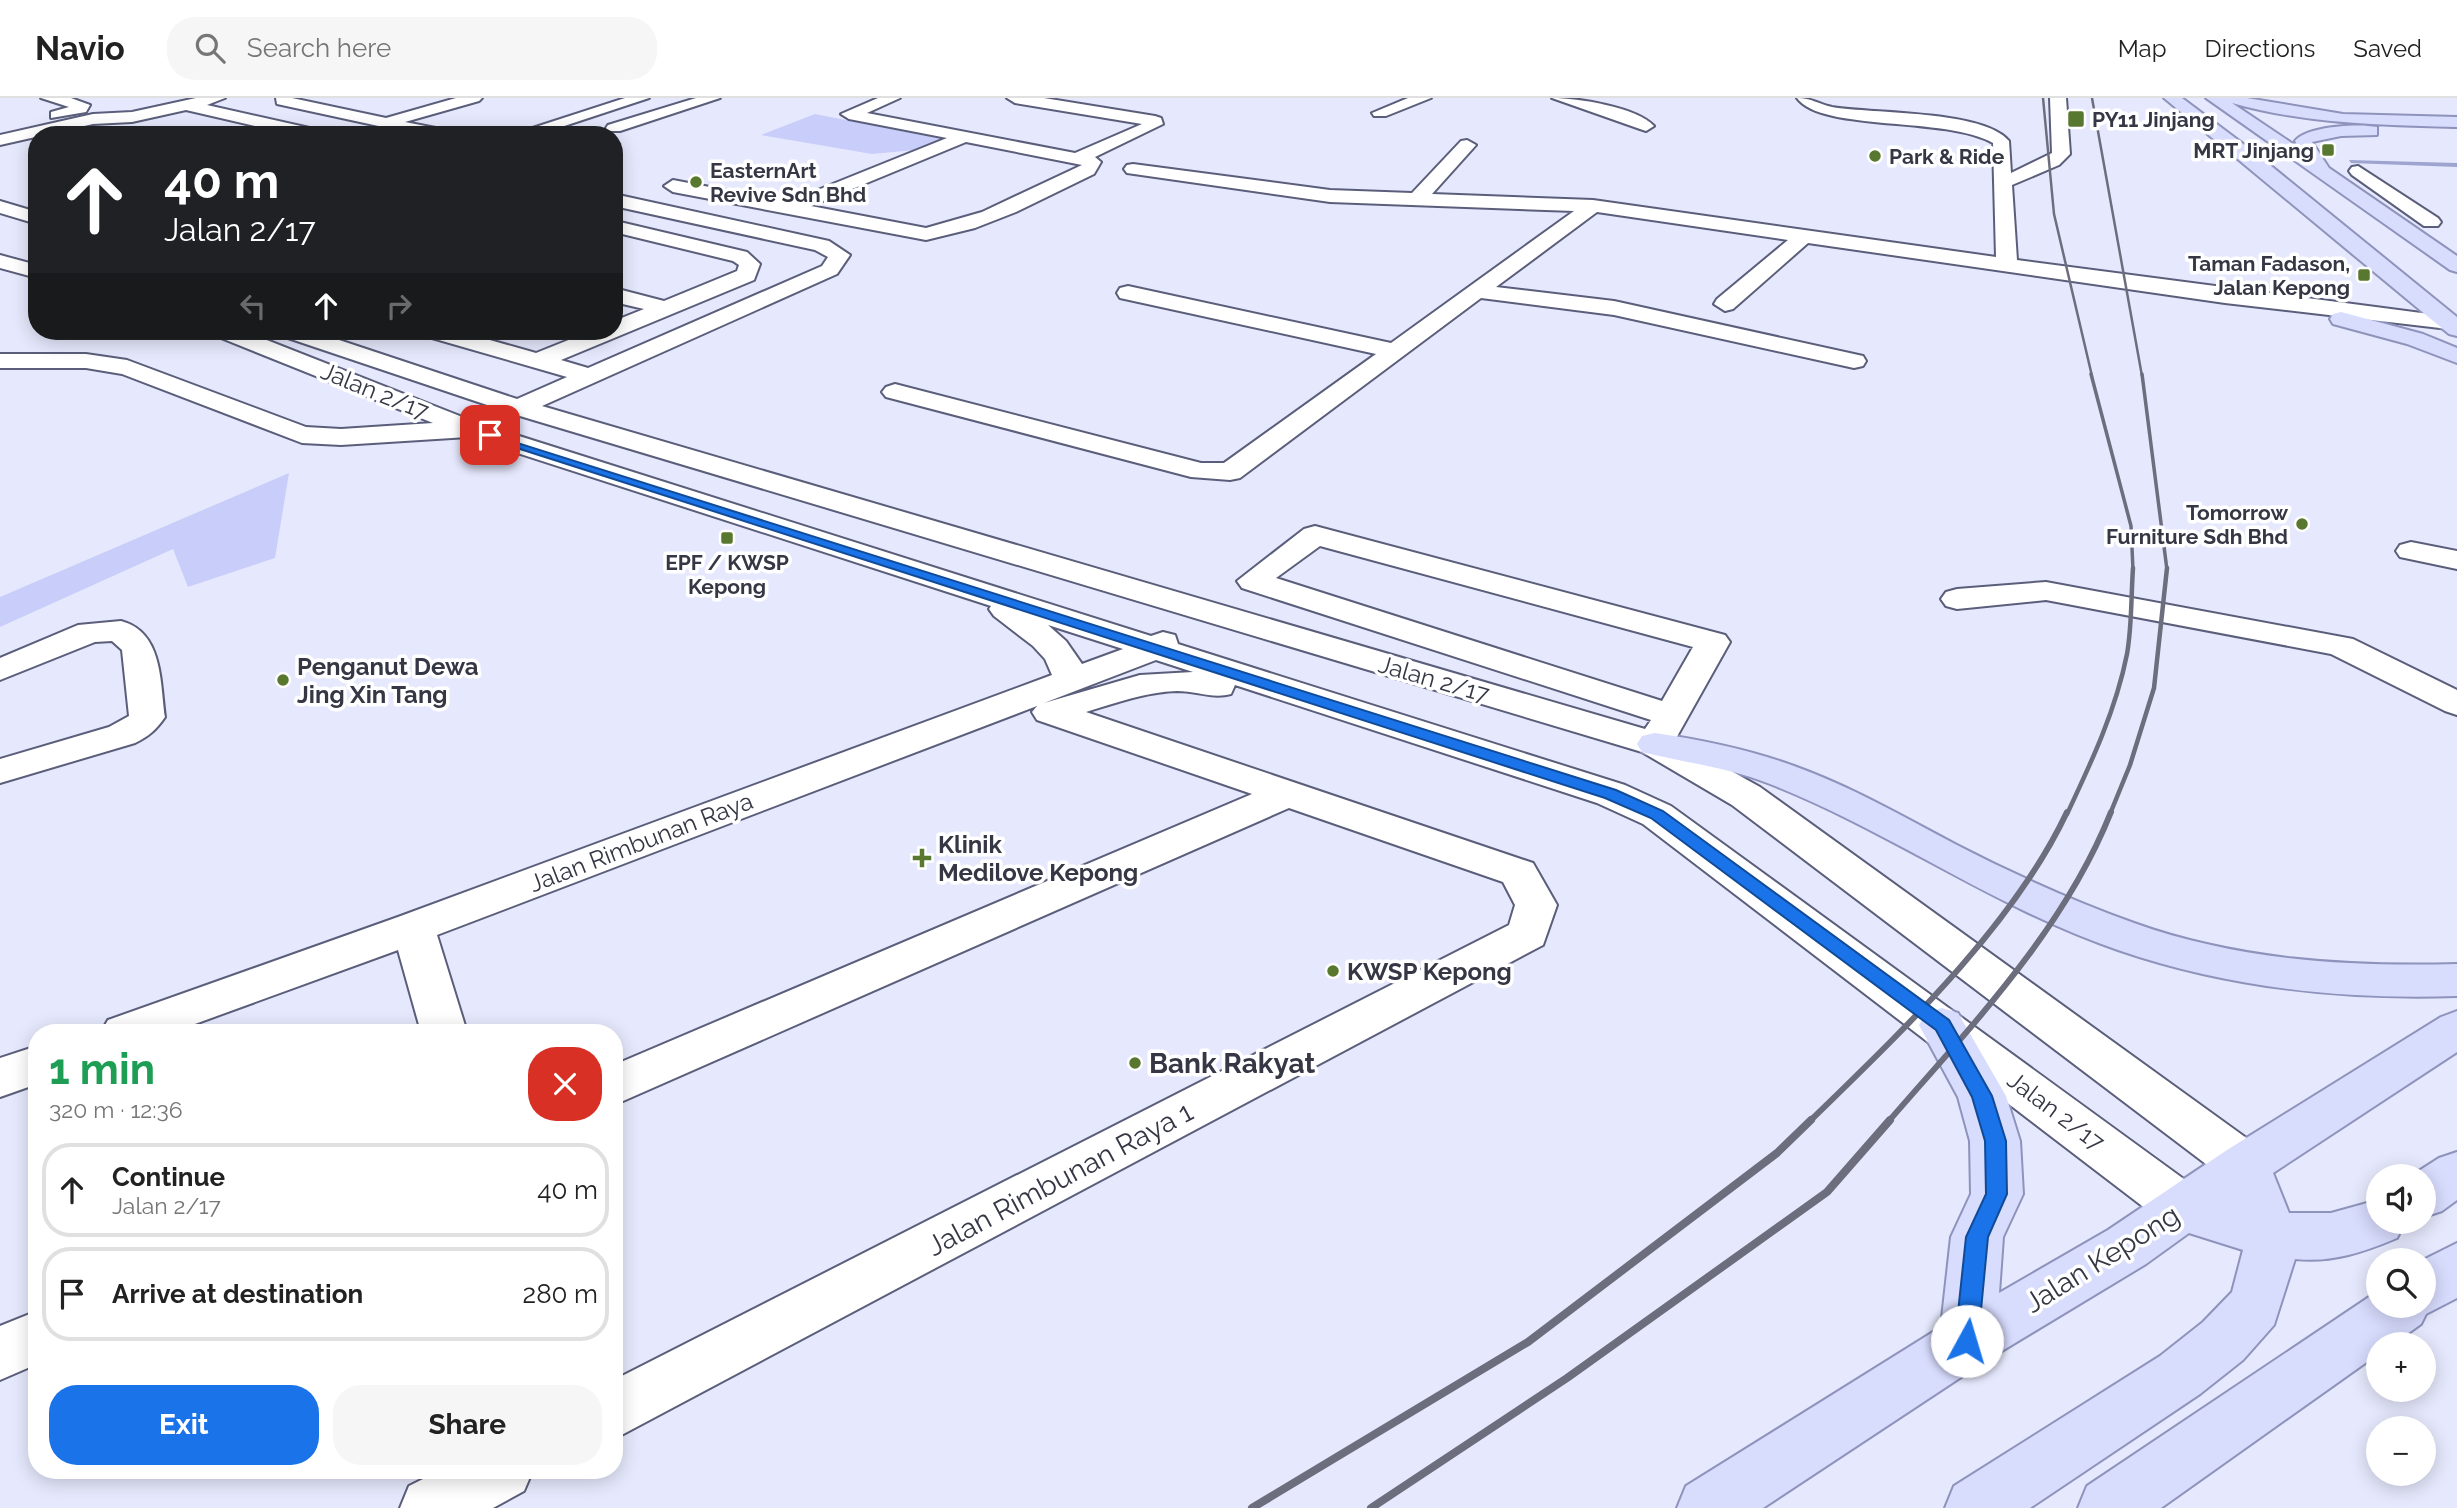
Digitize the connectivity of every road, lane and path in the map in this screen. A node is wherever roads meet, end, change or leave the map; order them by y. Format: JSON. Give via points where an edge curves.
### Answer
{"nodes":[{"id":1,"x":49,"y":98,"type":"edge"},
{"id":2,"x":154,"y":98,"type":"edge"},
{"id":3,"x":217,"y":98,"type":"edge"},
{"id":4,"x":284,"y":98,"type":"edge"},
{"id":5,"x":474,"y":98,"type":"edge"},
{"id":6,"x":641,"y":98,"type":"edge"},
{"id":7,"x":712,"y":98,"type":"edge"},
{"id":8,"x":892,"y":98,"type":"edge"},
{"id":9,"x":1016,"y":98,"type":"edge"},
{"id":10,"x":1423,"y":98,"type":"edge"},
{"id":11,"x":1560,"y":98,"type":"edge"},
{"id":12,"x":1805,"y":98,"type":"edge"},
{"id":13,"x":2058,"y":98,"type":"edge"},
{"id":14,"x":2172,"y":98,"type":"edge"},
{"id":15,"x":2214,"y":98,"type":"edge"},
{"id":16,"x":2230,"y":98,"type":"edge"},
{"id":17,"x":186,"y":105,"type":"junction"},
{"id":18,"x":68,"y":113,"type":"junction"},
{"id":19,"x":1380,"y":113,"type":"dead end"},
{"id":20,"x":132,"y":117,"type":"junction"},
{"id":21,"x":93,"y":119,"type":"junction"},
{"id":22,"x":2201,"y":119,"type":"junction"},
{"id":23,"x":2342,"y":119,"type":"junction"},
{"id":24,"x":2248,"y":120,"type":"junction"},
{"id":25,"x":385,"y":122,"type":"junction"},
{"id":26,"x":2457,"y":122,"type":"edge"},
{"id":27,"x":63,"y":126,"type":"edge"},
{"id":28,"x":171,"y":126,"type":"dead end"},
{"id":29,"x":278,"y":126,"type":"edge"},
{"id":30,"x":370,"y":126,"type":"edge"},
{"id":31,"x":403,"y":126,"type":"edge"},
{"id":32,"x":549,"y":126,"type":"edge"},
{"id":33,"x":621,"y":126,"type":"edge"},
{"id":34,"x":1646,"y":126,"type":"dead end"},
{"id":35,"x":1968,"y":127,"type":"junction"},
{"id":36,"x":0,"y":128,"type":"edge"},
{"id":37,"x":2061,"y":131,"type":"junction"},
{"id":38,"x":2371,"y":131,"type":"junction"},
{"id":39,"x":2020,"y":133,"type":"dead end"},
{"id":40,"x":2457,"y":133,"type":"edge"},
{"id":41,"x":28,"y":134,"type":"edge"},
{"id":42,"x":2039,"y":134,"type":"dead end"},
{"id":43,"x":967,"y":136,"type":"junction"},
{"id":44,"x":0,"y":141,"type":"edge"},
{"id":45,"x":1467,"y":145,"type":"dead end"},
{"id":46,"x":28,"y":149,"type":"edge"},
{"id":47,"x":1077,"y":159,"type":"junction"},
{"id":48,"x":1133,"y":169,"type":"dead end"},
{"id":49,"x":2358,"y":171,"type":"dead end"},
{"id":50,"x":2326,"y":176,"type":"junction"},
{"id":51,"x":652,"y":182,"type":"dead end"},
{"id":52,"x":2005,"y":182,"type":"junction"},
{"id":53,"x":714,"y":194,"type":"junction"},
{"id":54,"x":1419,"y":197,"type":"junction"},
{"id":55,"x":623,"y":202,"type":"edge"},
{"id":56,"x":1593,"y":206,"type":"junction"},
{"id":57,"x":0,"y":208,"type":"edge"},
{"id":58,"x":788,"y":209,"type":"junction"},
{"id":59,"x":669,"y":212,"type":"junction"},
{"id":60,"x":28,"y":216,"type":"edge"},
{"id":61,"x":2396,"y":219,"type":"junction"},
{"id":62,"x":2431,"y":222,"type":"junction"},
{"id":63,"x":2454,"y":223,"type":"dead end"},
{"id":64,"x":623,"y":229,"type":"edge"},
{"id":65,"x":1804,"y":236,"type":"junction"},
{"id":66,"x":0,"y":243,"type":"edge"},
{"id":67,"x":28,"y":251,"type":"edge"},
{"id":68,"x":0,"y":261,"type":"edge"},
{"id":69,"x":2000,"y":261,"type":"junction"},
{"id":70,"x":2457,"y":266,"type":"edge"},
{"id":71,"x":28,"y":269,"type":"edge"},
{"id":72,"x":2428,"y":269,"type":"dead end"},
{"id":73,"x":2401,"y":284,"type":"junction"},
{"id":74,"x":1477,"y":291,"type":"junction"},
{"id":75,"x":1128,"y":293,"type":"dead end"},
{"id":76,"x":623,"y":297,"type":"edge"},
{"id":77,"x":1725,"y":304,"type":"dead end"},
{"id":78,"x":667,"y":308,"type":"junction"},
{"id":79,"x":2336,"y":313,"type":"junction"},
{"id":80,"x":623,"y":326,"type":"edge"},
{"id":81,"x":2456,"y":329,"type":"edge"},
{"id":82,"x":247,"y":340,"type":"edge"},
{"id":83,"x":317,"y":340,"type":"edge"},
{"id":84,"x":464,"y":340,"type":"edge"},
{"id":85,"x":589,"y":340,"type":"edge"},
{"id":86,"x":1395,"y":351,"type":"junction"},
{"id":87,"x":2457,"y":356,"type":"edge"},
{"id":88,"x":538,"y":361,"type":"junction"},
{"id":89,"x":1854,"y":361,"type":"dead end"},
{"id":90,"x":5,"y":364,"type":"edge"},
{"id":91,"x":590,"y":376,"type":"junction"},
{"id":92,"x":895,"y":392,"type":"dead end"},
{"id":93,"x":517,"y":407,"type":"junction"},
{"id":94,"x":470,"y":429,"type":"junction"},
{"id":95,"x":2411,"y":551,"type":"dead end"},
{"id":96,"x":2457,"y":560,"type":"edge"},
{"id":97,"x":977,"y":590,"type":"junction"},
{"id":98,"x":1957,"y":599,"type":"dead end"},
{"id":99,"x":1197,"y":609,"type":"junction"},
{"id":100,"x":1157,"y":648,"type":"junction"},
{"id":101,"x":0,"y":670,"type":"edge"},
{"id":102,"x":1071,"y":680,"type":"junction"},
{"id":103,"x":2457,"y":704,"type":"edge"},
{"id":104,"x":1338,"y":708,"type":"junction"},
{"id":105,"x":1050,"y":712,"type":"junction"},
{"id":106,"x":1662,"y":729,"type":"junction"},
{"id":107,"x":938,"y":731,"type":"junction"},
{"id":108,"x":0,"y":771,"type":"edge"},
{"id":109,"x":1289,"y":793,"type":"junction"},
{"id":110,"x":413,"y":928,"type":"junction"},
{"id":111,"x":2457,"y":980,"type":"edge"},
{"id":112,"x":146,"y":1024,"type":"edge"},
{"id":113,"x":442,"y":1024,"type":"edge"},
{"id":114,"x":1942,"y":1025,"type":"junction"},
{"id":115,"x":2457,"y":1028,"type":"edge"},
{"id":116,"x":28,"y":1067,"type":"edge"},
{"id":117,"x":0,"y":1078,"type":"edge"},
{"id":118,"x":623,"y":1082,"type":"edge"},
{"id":119,"x":2245,"y":1165,"type":"junction"},
{"id":120,"x":2457,"y":1173,"type":"edge"},
{"id":121,"x":2436,"y":1187,"type":"edge"},
{"id":122,"x":2185,"y":1209,"type":"junction"},
{"id":123,"x":2366,"y":1228,"type":"edge"},
{"id":124,"x":2272,"y":1236,"type":"junction"},
{"id":125,"x":2457,"y":1267,"type":"edge"},
{"id":126,"x":2436,"y":1282,"type":"edge"},
{"id":127,"x":2385,"y":1318,"type":"edge"},
{"id":128,"x":28,"y":1341,"type":"edge"},
{"id":129,"x":1967,"y":1341,"type":"junction"},
{"id":130,"x":0,"y":1353,"type":"edge"},
{"id":131,"x":623,"y":1406,"type":"edge"},
{"id":132,"x":486,"y":1479,"type":"edge"},
{"id":133,"x":431,"y":1508,"type":"edge"},
{"id":134,"x":1708,"y":1508,"type":"edge"},
{"id":135,"x":1976,"y":1508,"type":"edge"},
{"id":136,"x":2109,"y":1508,"type":"edge"}],
"edges":[{"from":1,"to":18,"type":"street","via":[[82,105]]},
{"from":2,"to":17,"type":"street"},
{"from":3,"to":17,"type":"street"},
{"from":4,"to":25,"type":"street"},
{"from":5,"to":25,"type":"street"},
{"from":6,"to":32,"type":"street"},
{"from":7,"to":33,"type":"street"},
{"from":8,"to":43,"type":"street","via":[[849,114]]},
{"from":9,"to":47,"type":"street","via":[[1155,121]]},
{"from":10,"to":19,"type":"street"},
{"from":11,"to":34,"type":"street"},
{"from":12,"to":35,"type":"street","via":[[1810,105],[1828,111],[1921,115]]},
{"from":13,"to":37,"type":"street"},
{"from":14,"to":22,"type":"main road"},
{"from":15,"to":24,"type":"main road"},
{"from":16,"to":23,"type":"main road"},
{"from":17,"to":20,"type":"street"},
{"from":17,"to":29,"type":"street"},
{"from":18,"to":21,"type":"street"},
{"from":18,"to":36,"type":"street"},
{"from":20,"to":21,"type":"street"},
{"from":20,"to":28,"type":"street"},
{"from":21,"to":27,"type":"street"},
{"from":22,"to":24,"type":"main road"},
{"from":22,"to":73,"type":"main road"},
{"from":23,"to":24,"type":"main road"},
{"from":23,"to":26,"type":"main road"},
{"from":24,"to":38,"type":"main road"},
{"from":24,"to":50,"type":"main road"},
{"from":25,"to":30,"type":"street"},
{"from":25,"to":31,"type":"street"},
{"from":35,"to":39,"type":"street"},
{"from":35,"to":52,"type":"street","via":[[2001,141]]},
{"from":37,"to":42,"type":"street"},
{"from":37,"to":52,"type":"street","via":[[2061,154]]},
{"from":38,"to":40,"type":"main road"},
{"from":38,"to":50,"type":"main road","via":[[2306,138],[2303,141]]},
{"from":41,"to":44,"type":"street"},
{"from":43,"to":47,"type":"street"},
{"from":43,"to":58,"type":"street"},
{"from":44,"to":46,"type":"street"},
{"from":45,"to":54,"type":"street"},
{"from":47,"to":58,"type":"street","via":[[1092,162],[1088,170],[948,230],[910,233]]},
{"from":48,"to":54,"type":"street","via":[[1306,194]]},
{"from":49,"to":62,"type":"street"},
{"from":50,"to":61,"type":"main road"},
{"from":50,"to":72,"type":"main road","via":[[2359,212]]},
{"from":51,"to":53,"type":"street"},
{"from":52,"to":69,"type":"street"},
{"from":53,"to":58,"type":"street"},
{"from":53,"to":59,"type":"street"},
{"from":54,"to":56,"type":"street"},
{"from":55,"to":59,"type":"street"},
{"from":56,"to":65,"type":"street"},
{"from":56,"to":74,"type":"street"},
{"from":57,"to":60,"type":"street"},
{"from":59,"to":91,"type":"street","via":[[822,245],[840,255],[830,270]]},
{"from":61,"to":62,"type":"street"},
{"from":61,"to":70,"type":"main road"},
{"from":62,"to":63,"type":"street"},
{"from":64,"to":78,"type":"street","via":[[740,256],[750,264],[746,275]]},
{"from":65,"to":69,"type":"street"},
{"from":65,"to":77,"type":"street"},
{"from":66,"to":67,"type":"street"},
{"from":68,"to":71,"type":"street"},
{"from":69,"to":79,"type":"street","via":[[2237,298],[2267,308]]},
{"from":73,"to":79,"type":"main road","via":[[2406,298],[2394,306]]},
{"from":73,"to":81,"type":"main road"},
{"from":74,"to":86,"type":"street"},
{"from":74,"to":89,"type":"street","via":[[1614,308]]},
{"from":75,"to":86,"type":"street"},
{"from":76,"to":78,"type":"street"},
{"from":78,"to":80,"type":"street"},
{"from":79,"to":81,"type":"street"},
{"from":79,"to":87,"type":"main road"},
{"from":82,"to":94,"type":"street","name":"Jalan 2/17"},
{"from":83,"to":93,"type":"street","name":"Jalan 2/17"},
{"from":84,"to":88,"type":"street"},
{"from":85,"to":88,"type":"street"},
{"from":86,"to":92,"type":"street","via":[[1230,472],[1201,471]]},
{"from":88,"to":91,"type":"street"},
{"from":90,"to":94,"type":"street","via":[[86,361],[127,367],[302,435]]},
{"from":91,"to":93,"type":"street"},
{"from":93,"to":94,"type":"street"},
{"from":93,"to":99,"type":"street","name":"Jalan 2/17"},
{"from":94,"to":97,"type":"street","name":"Jalan 2/17"},
{"from":95,"to":96,"type":"street"},
{"from":97,"to":100,"type":"street","name":"Jalan 2/17"},
{"from":97,"to":102,"type":"street","via":[[1056,648],[1068,665]]},
{"from":98,"to":103,"type":"street","via":[[2046,591],[2341,646]]},
{"from":99,"to":100,"type":"street"},
{"from":99,"to":106,"type":"street","name":"Jalan 2/17"},
{"from":100,"to":102,"type":"street","name":"Jalan Rimbunan Raya"},
{"from":100,"to":104,"type":"street","name":"Jalan 2/17"},
{"from":101,"to":108,"type":"street","via":[[90,632],[121,631],[138,648],[147,717],[122,735]]},
{"from":102,"to":107,"type":"street","name":"Jalan Rimbunan Raya"},
{"from":104,"to":105,"type":"street","via":[[1285,709],[1204,682],[1157,680]]},
{"from":104,"to":114,"type":"street","name":"Jalan 2/17","via":[[1611,794],[1657,814]]},
{"from":105,"to":107,"type":"street"},
{"from":105,"to":109,"type":"street","name":"Jalan Rimbunan Raya 1"},
{"from":106,"to":106,"type":"street","via":[[1713,642],[1315,535],[1253,582]]},
{"from":106,"to":111,"type":"main road","via":[[1815,789],[2005,886],[2134,940],[2231,964],[2306,975],[2394,983]]},
{"from":106,"to":119,"type":"street","name":"Jalan 2/17"},
{"from":107,"to":110,"type":"street","name":"Jalan Rimbunan Raya"},
{"from":109,"to":118,"type":"street"},
{"from":109,"to":131,"type":"street","name":"Jalan Rimbunan Raya 1","via":[[1519,873],[1536,905],[1528,934]]},
{"from":110,"to":112,"type":"street","name":"Jalan Rimbunan Raya"},
{"from":110,"to":113,"type":"street"},
{"from":114,"to":122,"type":"street","name":"Jalan 2/17"},
{"from":114,"to":129,"type":"main road","via":[[1982,1096],[1995,1141],[1997,1194],[1977,1237]]},
{"from":115,"to":119,"type":"main road","name":"Jalan Kepong"},
{"from":116,"to":117,"type":"street"},
{"from":119,"to":122,"type":"main road","name":"Jalan Kepong"},
{"from":119,"to":124,"type":"main road"},
{"from":120,"to":121,"type":"main road"},
{"from":122,"to":124,"type":"main road"},
{"from":122,"to":129,"type":"main road","name":"Jalan Kepong"},
{"from":123,"to":124,"type":"main road"},
{"from":124,"to":135,"type":"main road","via":[[2255,1307],[2223,1341],[2180,1375]]},
{"from":125,"to":126,"type":"main road"},
{"from":127,"to":136,"type":"main road"},
{"from":128,"to":130,"type":"street"},
{"from":129,"to":134,"type":"main road","name":"Jalan Kepong"},
{"from":132,"to":133,"type":"street"}]}
